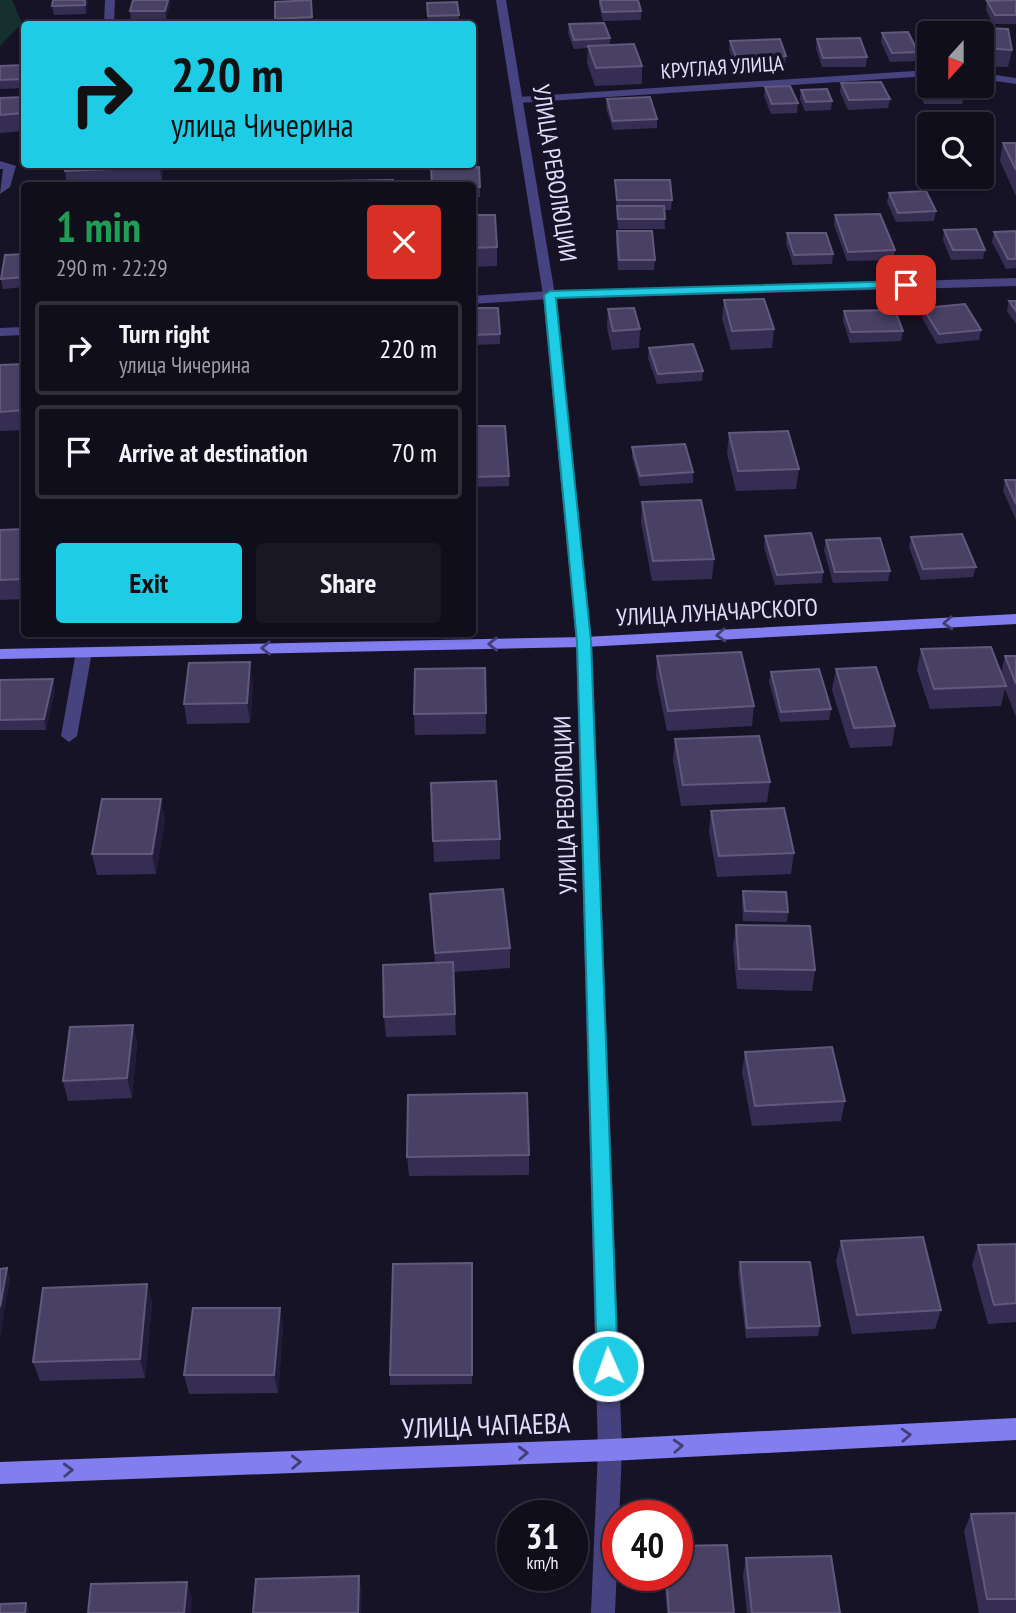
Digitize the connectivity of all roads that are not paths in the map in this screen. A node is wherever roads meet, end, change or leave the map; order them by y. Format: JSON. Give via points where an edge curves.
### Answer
{"nodes":[{"id":1,"x":110,"y":0,"type":"edge"},
{"id":2,"x":501,"y":0,"type":"edge"},
{"id":3,"x":109,"y":21,"type":"edge"},
{"id":4,"x":917,"y":74,"type":"edge"},
{"id":5,"x":994,"y":78,"type":"edge"},
{"id":6,"x":1016,"y":81,"type":"edge"},
{"id":7,"x":518,"y":100,"type":"junction"},
{"id":8,"x":0,"y":165,"type":"edge"},
{"id":9,"x":0,"y":190,"type":"edge"},
{"id":10,"x":1016,"y":282,"type":"edge"},
{"id":11,"x":550,"y":295,"type":"junction"},
{"id":12,"x":476,"y":300,"type":"edge"},
{"id":13,"x":21,"y":331,"type":"edge"},
{"id":14,"x":0,"y":332,"type":"edge"},
{"id":15,"x":1016,"y":620,"type":"edge"},
{"id":16,"x":584,"y":642,"type":"junction"},
{"id":17,"x":84,"y":652,"type":"junction"},
{"id":18,"x":0,"y":653,"type":"edge"},
{"id":19,"x":69,"y":736,"type":"dead end"},
{"id":20,"x":1016,"y":1429,"type":"edge"},
{"id":21,"x":610,"y":1450,"type":"junction"},
{"id":22,"x":0,"y":1473,"type":"edge"},
{"id":23,"x":603,"y":1613,"type":"edge"}],
"edges":[{"from":1,"to":3,"type":"street"},
{"from":2,"to":7,"type":"street","name":"УЛИЦА РЕВОЛЮЦИИ"},
{"from":4,"to":7,"type":"street","name":"КРУГЛАЯ УЛИЦА"},
{"from":5,"to":6,"type":"street"},
{"from":7,"to":11,"type":"street","name":"УЛИЦА РЕВОЛЮЦИИ"},
{"from":8,"to":9,"type":"street","via":[[10,166]]},
{"from":10,"to":11,"type":"street"},
{"from":11,"to":12,"type":"street"},
{"from":11,"to":16,"type":"street","name":"УЛИЦА РЕВОЛЮЦИИ"},
{"from":13,"to":14,"type":"street"},
{"from":15,"to":16,"type":"main road","name":"УЛИЦА ЛУНАЧАРСКОГО","one_way":true},
{"from":16,"to":17,"type":"main road","name":"УЛИЦА ЛУНАЧАРСКОГО","one_way":true},
{"from":16,"to":21,"type":"street","name":"УЛИЦА РЕВОЛЮЦИИ"},
{"from":17,"to":18,"type":"main road","name":"УЛИЦА ЛУНАЧАРСКОГО"},
{"from":17,"to":19,"type":"street"},
{"from":21,"to":20,"type":"main road","name":"УЛИЦА ЧАПАЕВА","one_way":true},
{"from":22,"to":21,"type":"main road","name":"УЛИЦА ЧАПАЕВА","one_way":true},
{"from":21,"to":23,"type":"street","name":"УЛИЦА РЕВОЛЮЦИИ"}]}
